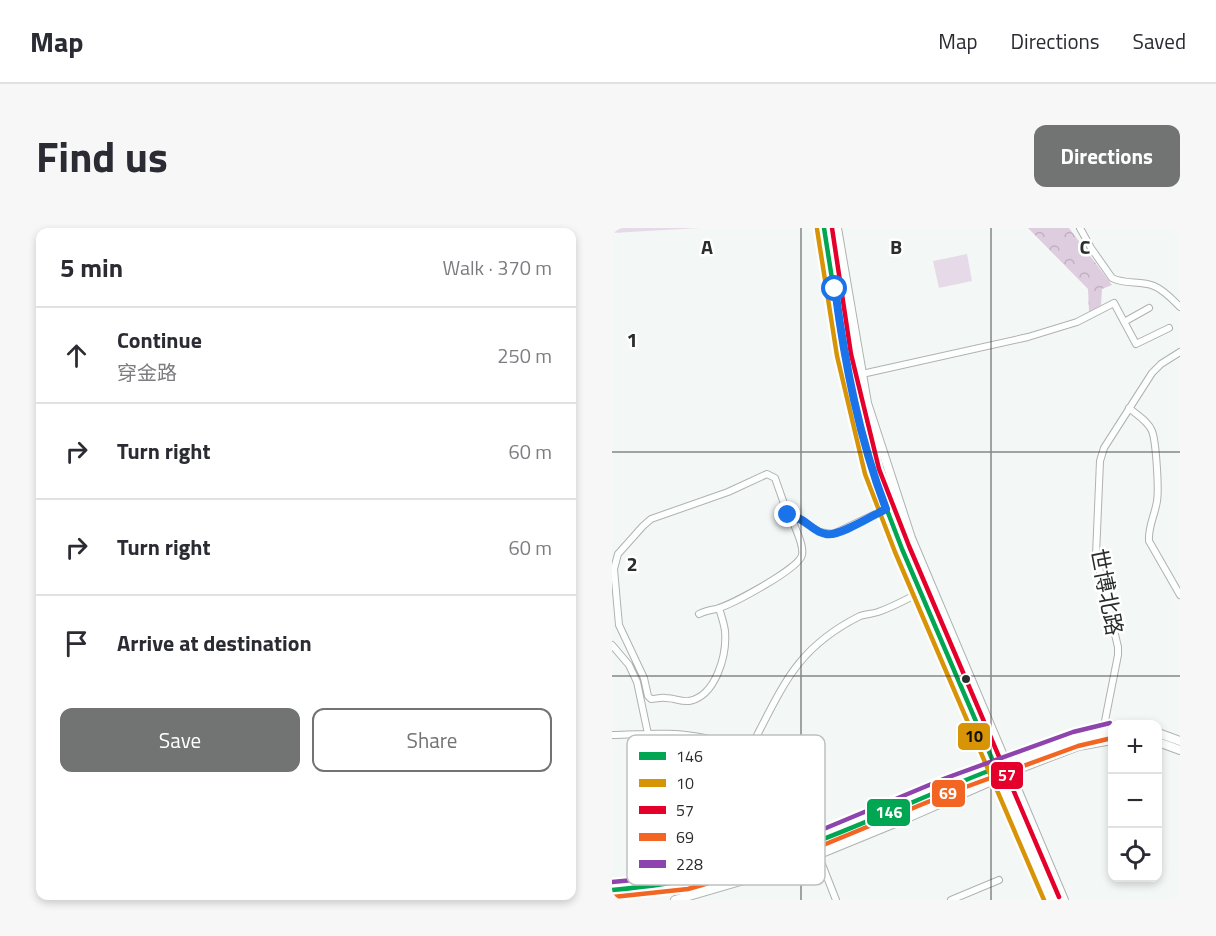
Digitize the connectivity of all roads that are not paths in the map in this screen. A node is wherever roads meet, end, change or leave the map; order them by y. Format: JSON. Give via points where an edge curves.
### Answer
{"nodes":[{"id":1,"x":824,"y":228,"type":"edge"},
{"id":2,"x":837,"y":228,"type":"edge"},
{"id":3,"x":1080,"y":228,"type":"edge"},
{"id":4,"x":1180,"y":307,"type":"edge"},
{"id":5,"x":1149,"y":308,"type":"dead end"},
{"id":6,"x":1124,"y":322,"type":"junction"},
{"id":7,"x":1169,"y":328,"type":"dead end"},
{"id":8,"x":1180,"y":352,"type":"edge"},
{"id":9,"x":862,"y":374,"type":"junction"},
{"id":10,"x":1129,"y":408,"type":"junction"},
{"id":11,"x":886,"y":509,"type":"junction"},
{"id":12,"x":794,"y":520,"type":"junction"},
{"id":13,"x":921,"y":592,"type":"junction"},
{"id":14,"x":1180,"y":595,"type":"edge"},
{"id":15,"x":719,"y":608,"type":"junction"},
{"id":16,"x":699,"y":614,"type":"dead end"},
{"id":17,"x":612,"y":645,"type":"edge"},
{"id":18,"x":1109,"y":720,"type":"edge"},
{"id":19,"x":1108,"y":730,"type":"edge"},
{"id":20,"x":648,"y":734,"type":"junction"},
{"id":21,"x":1162,"y":734,"type":"edge"},
{"id":22,"x":612,"y":735,"type":"edge"},
{"id":23,"x":690,"y":735,"type":"edge"},
{"id":24,"x":757,"y":735,"type":"edge"},
{"id":25,"x":1108,"y":741,"type":"edge"},
{"id":26,"x":1180,"y":741,"type":"edge"},
{"id":27,"x":1162,"y":743,"type":"edge"},
{"id":28,"x":1180,"y":750,"type":"edge"},
{"id":29,"x":1006,"y":764,"type":"junction"},
{"id":30,"x":996,"y":768,"type":"junction"},
{"id":31,"x":1010,"y":773,"type":"junction"},
{"id":32,"x":1000,"y":777,"type":"junction"},
{"id":33,"x":825,"y":836,"type":"edge"},
{"id":34,"x":825,"y":851,"type":"edge"},
{"id":35,"x":825,"y":872,"type":"edge"},
{"id":36,"x":999,"y":880,"type":"dead end"},
{"id":37,"x":659,"y":885,"type":"edge"},
{"id":38,"x":727,"y":885,"type":"edge"},
{"id":39,"x":612,"y":890,"type":"edge"},
{"id":40,"x":675,"y":900,"type":"edge"},
{"id":41,"x":836,"y":900,"type":"edge"},
{"id":42,"x":951,"y":900,"type":"edge"},
{"id":43,"x":1052,"y":900,"type":"edge"},
{"id":44,"x":1064,"y":900,"type":"edge"}],
"edges":[{"from":1,"to":11,"type":"main road","via":[[852,396]]},
{"from":2,"to":9,"type":"main road"},
{"from":3,"to":4,"type":"street","via":[[1112,278],[1153,285]]},
{"from":5,"to":6,"type":"street"},
{"from":6,"to":7,"type":"street","via":[[1136,344]]},
{"from":6,"to":9,"type":"street","via":[[1114,303],[1077,322],[1028,337]]},
{"from":8,"to":10,"type":"street","name":"世博北路","via":[[1161,364]]},
{"from":9,"to":29,"type":"main road","via":[[867,403],[911,538]]},
{"from":10,"to":14,"type":"street","via":[[1152,431],[1157,500],[1149,541]]},
{"from":10,"to":18,"type":"street","name":"世博北路","via":[[1100,461],[1096,555],[1118,646]]},
{"from":11,"to":12,"type":"street","via":[[833,534],[819,532],[802,519]]},
{"from":11,"to":13,"type":"main road"},
{"from":12,"to":15,"type":"street","via":[[802,548],[799,561],[780,577]]},
{"from":12,"to":15,"type":"street","via":[[788,515],[775,478],[767,474],[651,519],[618,554],[614,569],[619,625],[651,699],[688,701],[703,695],[712,683],[725,642]]},
{"from":13,"to":24,"type":"street","via":[[857,618],[812,648],[787,680]]},
{"from":13,"to":30,"type":"main road"},
{"from":15,"to":16,"type":"street"},
{"from":17,"to":20,"type":"street","via":[[638,682]]},
{"from":19,"to":29,"type":"main road"},
{"from":20,"to":22,"type":"street"},
{"from":20,"to":23,"type":"street"},
{"from":21,"to":26,"type":"main road"},
{"from":25,"to":31,"type":"main road","via":[[1078,746]]},
{"from":27,"to":28,"type":"main road"},
{"from":29,"to":30,"type":"main road"},
{"from":29,"to":31,"type":"main road"},
{"from":30,"to":32,"type":"main road"},
{"from":30,"to":33,"type":"main road"},
{"from":31,"to":32,"type":"main road"},
{"from":31,"to":44,"type":"main road"},
{"from":32,"to":34,"type":"main road"},
{"from":32,"to":43,"type":"main road"},
{"from":35,"to":41,"type":"street"},
{"from":36,"to":42,"type":"street"},
{"from":37,"to":39,"type":"main road"},
{"from":38,"to":40,"type":"main road"}]}
